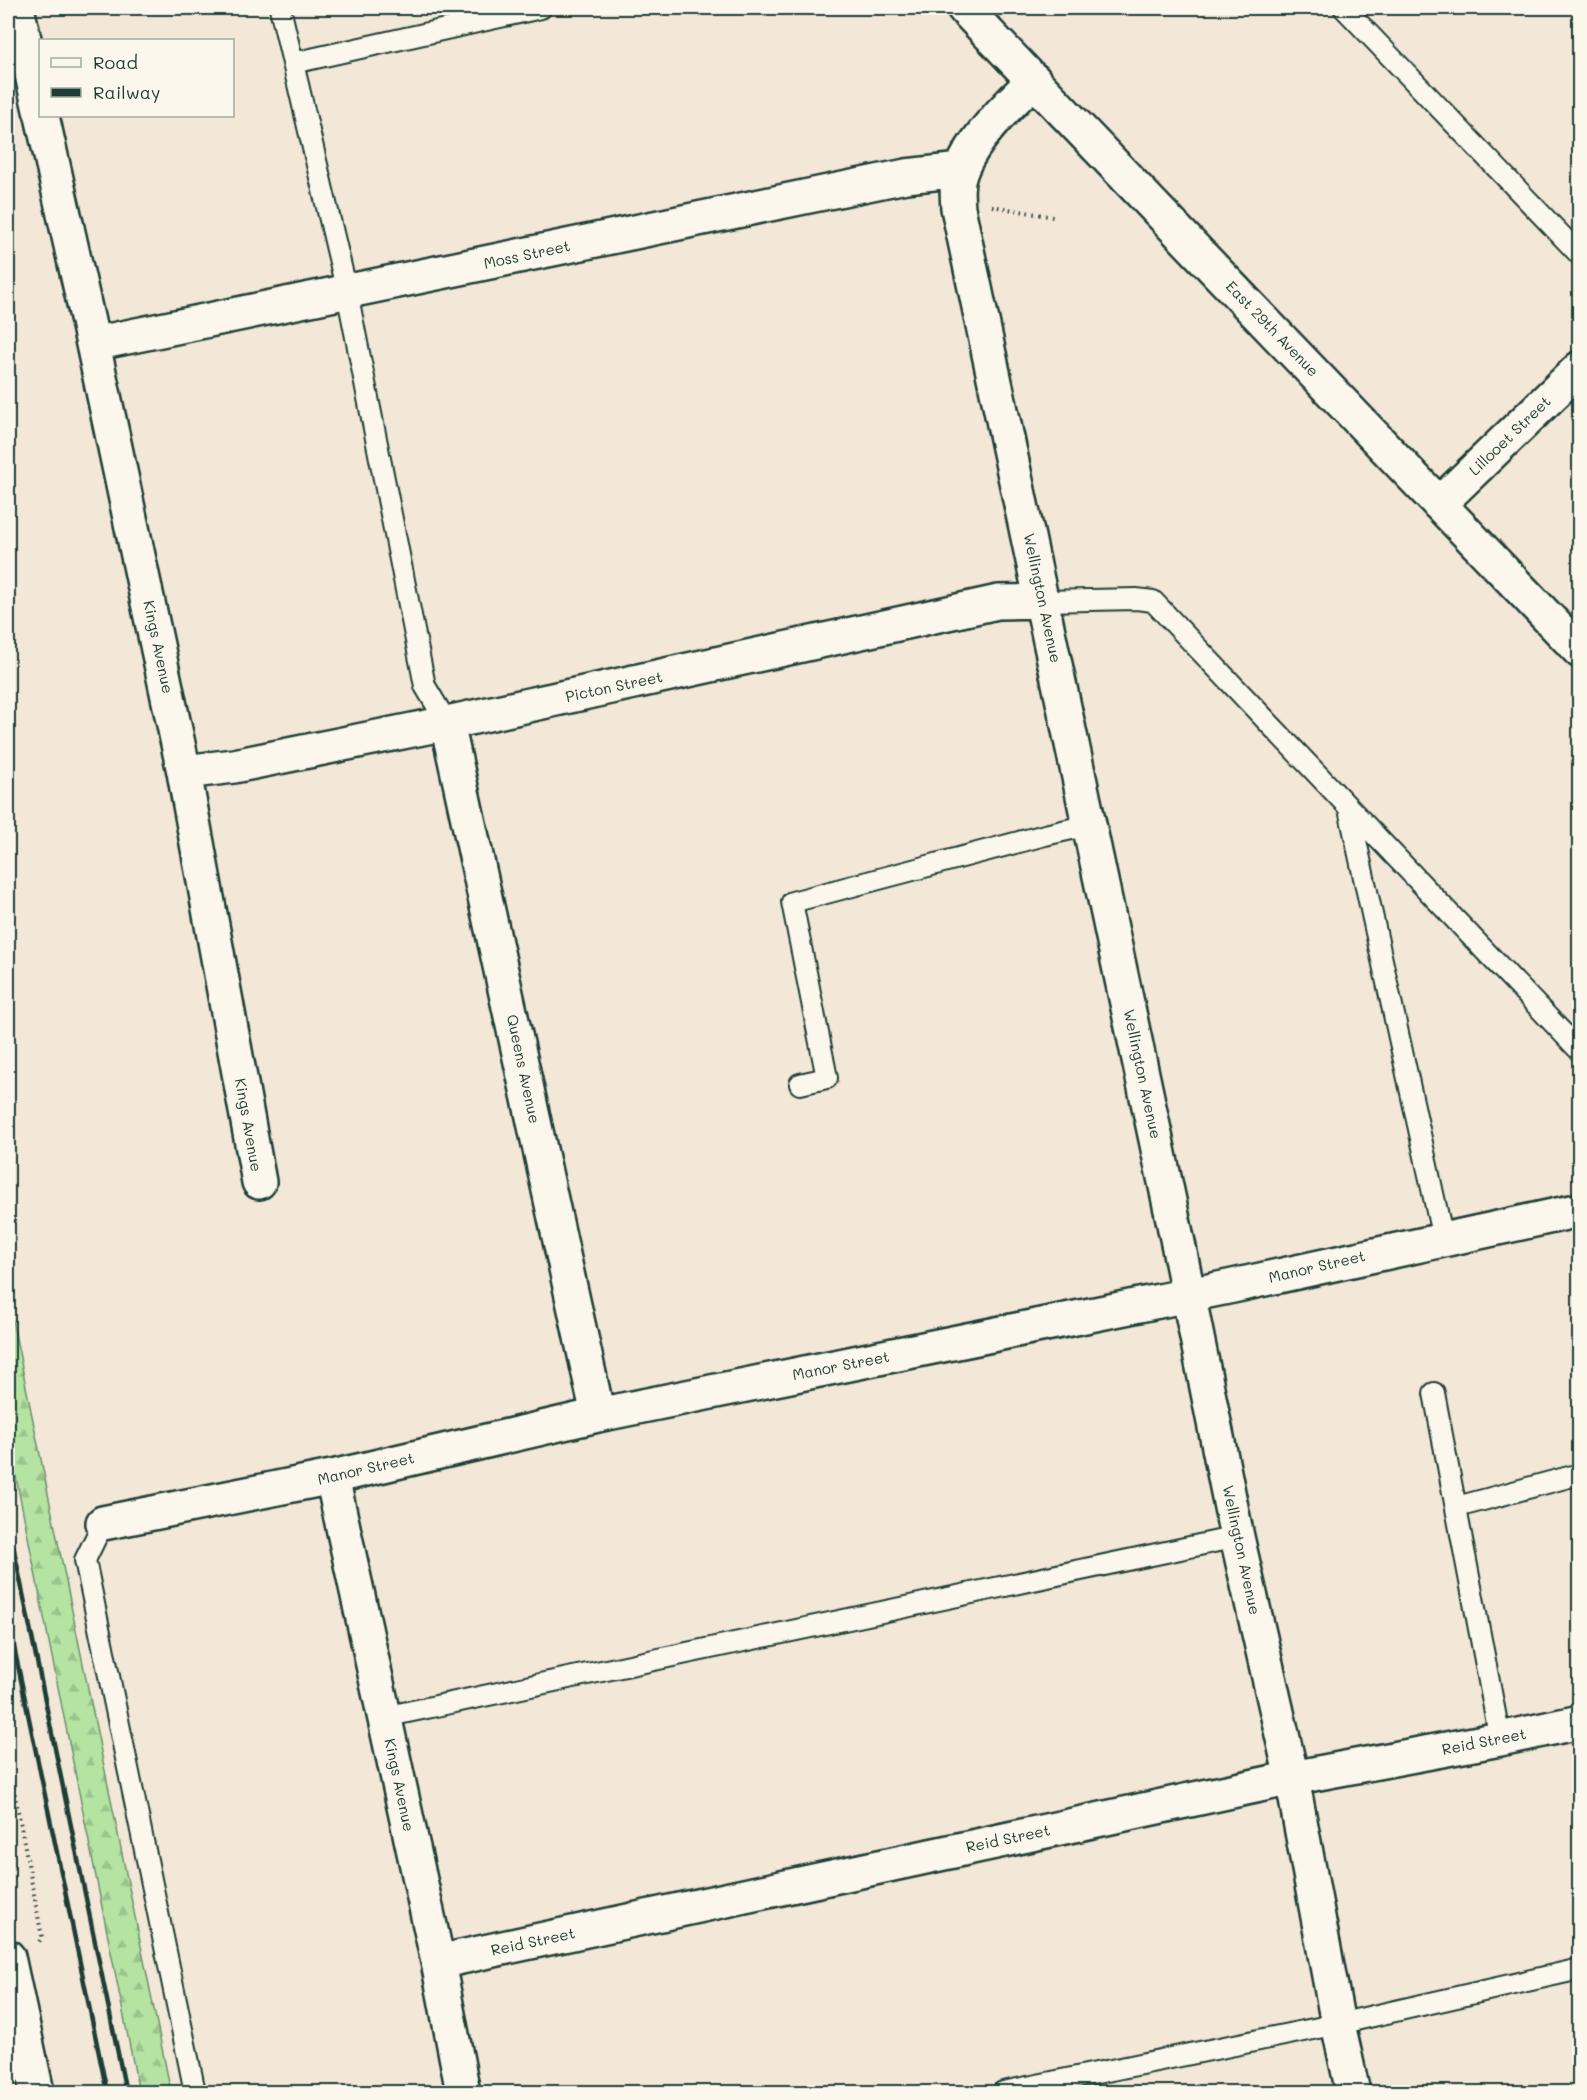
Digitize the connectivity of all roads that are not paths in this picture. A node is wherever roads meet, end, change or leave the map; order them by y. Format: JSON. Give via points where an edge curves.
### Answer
{"nodes":[{"id":1,"x":17,"y":8,"type":"edge"},
{"id":2,"x":280,"y":8,"type":"edge"},
{"id":3,"x":541,"y":8,"type":"edge"},
{"id":4,"x":964,"y":8,"type":"edge"},
{"id":5,"x":1344,"y":8,"type":"edge"},
{"id":6,"x":485,"y":13,"type":"edge"},
{"id":7,"x":293,"y":63,"type":"junction"},
{"id":8,"x":1034,"y":80,"type":"junction"},
{"id":9,"x":39,"y":106,"type":"edge"},
{"id":10,"x":42,"y":117,"type":"edge"},
{"id":11,"x":961,"y":170,"type":"junction"},
{"id":12,"x":1580,"y":255,"type":"edge"},
{"id":13,"x":346,"y":292,"type":"junction"},
{"id":14,"x":93,"y":344,"type":"junction"},
{"id":15,"x":1580,"y":368,"type":"edge"},
{"id":16,"x":1439,"y":504,"type":"junction"},
{"id":17,"x":1043,"y":601,"type":"junction"},
{"id":18,"x":1580,"y":651,"type":"edge"},
{"id":19,"x":447,"y":723,"type":"junction"},
{"id":20,"x":184,"y":772,"type":"junction"},
{"id":21,"x":1349,"y":809,"type":"junction"},
{"id":22,"x":1089,"y":825,"type":"junction"},
{"id":23,"x":1580,"y":1051,"type":"edge"},
{"id":24,"x":800,"y":1084,"type":"dead end"},
{"id":25,"x":259,"y":1182,"type":"dead end"},
{"id":26,"x":1580,"y":1210,"type":"edge"},
{"id":27,"x":1443,"y":1239,"type":"junction"},
{"id":28,"x":1189,"y":1295,"type":"junction"},
{"id":29,"x":1434,"y":1393,"type":"dead end"},
{"id":30,"x":598,"y":1415,"type":"junction"},
{"id":31,"x":1580,"y":1474,"type":"edge"},
{"id":32,"x":332,"y":1477,"type":"junction"},
{"id":33,"x":1457,"y":1507,"type":"junction"},
{"id":34,"x":103,"y":1523,"type":"joint"},
{"id":35,"x":1237,"y":1537,"type":"junction"},
{"id":36,"x":384,"y":1717,"type":"junction"},
{"id":37,"x":1580,"y":1722,"type":"edge"},
{"id":38,"x":1500,"y":1739,"type":"junction"},
{"id":39,"x":1292,"y":1778,"type":"junction"},
{"id":40,"x":22,"y":1952,"type":"edge"},
{"id":41,"x":438,"y":1962,"type":"junction"},
{"id":42,"x":1580,"y":1969,"type":"edge"},
{"id":43,"x":1338,"y":2024,"type":"junction"},
{"id":44,"x":18,"y":2053,"type":"edge"},
{"id":45,"x":37,"y":2092,"type":"edge"},
{"id":46,"x":195,"y":2092,"type":"edge"},
{"id":47,"x":463,"y":2092,"type":"edge"},
{"id":48,"x":1003,"y":2092,"type":"edge"},
{"id":49,"x":1353,"y":2092,"type":"edge"}],
"edges":[{"from":1,"to":9,"type":"street"},
{"from":2,"to":7,"type":"lane"},
{"from":3,"to":6,"type":"lane"},
{"from":4,"to":8,"type":"street","name":"East 29th Avenue"},
{"from":5,"to":12,"type":"lane"},
{"from":6,"to":7,"type":"lane"},
{"from":7,"to":13,"type":"lane"},
{"from":8,"to":11,"type":"street","name":"Wellington Avenue","via":[[979,140]]},
{"from":8,"to":16,"type":"street","name":"East 29th Avenue"},
{"from":10,"to":14,"type":"street","name":"Kings Avenue"},
{"from":11,"to":13,"type":"street","name":"Moss Street","via":[[906,176]]},
{"from":11,"to":17,"type":"street","name":"Wellington Avenue","via":[[958,208]]},
{"from":13,"to":14,"type":"street","name":"Moss Street"},
{"from":13,"to":19,"type":"lane","via":[[425,686]]},
{"from":14,"to":20,"type":"street","name":"Kings Avenue"},
{"from":15,"to":16,"type":"street","name":"Lillooet Street"},
{"from":16,"to":18,"type":"street","name":"East 29th Avenue"},
{"from":17,"to":19,"type":"street","name":"Picton Street","via":[[998,602]]},
{"from":17,"to":21,"type":"lane","via":[[1153,601]]},
{"from":17,"to":22,"type":"street","name":"Wellington Avenue"},
{"from":19,"to":20,"type":"street","name":"Picton Street","via":[[234,766]]},
{"from":19,"to":30,"type":"street","name":"Queens Avenue"},
{"from":20,"to":25,"type":"street","name":"Kings Avenue"},
{"from":21,"to":23,"type":"lane"},
{"from":21,"to":27,"type":"lane"},
{"from":22,"to":24,"type":"lane","via":[[792,902],[827,1078]]},
{"from":22,"to":28,"type":"street","name":"Wellington Avenue"},
{"from":26,"to":27,"type":"street","name":"Manor Street"},
{"from":27,"to":28,"type":"street","name":"Manor Street"},
{"from":28,"to":30,"type":"street","name":"Manor Street"},
{"from":28,"to":35,"type":"street","name":"Wellington Avenue"},
{"from":29,"to":33,"type":"lane"},
{"from":30,"to":32,"type":"street","name":"Manor Street"},
{"from":31,"to":33,"type":"lane"},
{"from":32,"to":34,"type":"street","name":"Manor Street"},
{"from":32,"to":36,"type":"street","name":"Kings Avenue"},
{"from":33,"to":38,"type":"lane"},
{"from":34,"to":46,"type":"lane","via":[[85,1560]]},
{"from":35,"to":36,"type":"lane"},
{"from":35,"to":39,"type":"street","name":"Wellington Avenue"},
{"from":36,"to":41,"type":"street","name":"Kings Avenue"},
{"from":37,"to":38,"type":"street","name":"Reid Street"},
{"from":38,"to":39,"type":"street","name":"Reid Street"},
{"from":39,"to":41,"type":"street","name":"Reid Street"},
{"from":39,"to":43,"type":"street","name":"Wellington Avenue"},
{"from":40,"to":44,"type":"street"},
{"from":41,"to":47,"type":"street","name":"Kings Avenue"},
{"from":42,"to":43,"type":"lane"},
{"from":43,"to":48,"type":"lane"},
{"from":43,"to":49,"type":"street","name":"Wellington Avenue"},
{"from":44,"to":45,"type":"street"}]}
